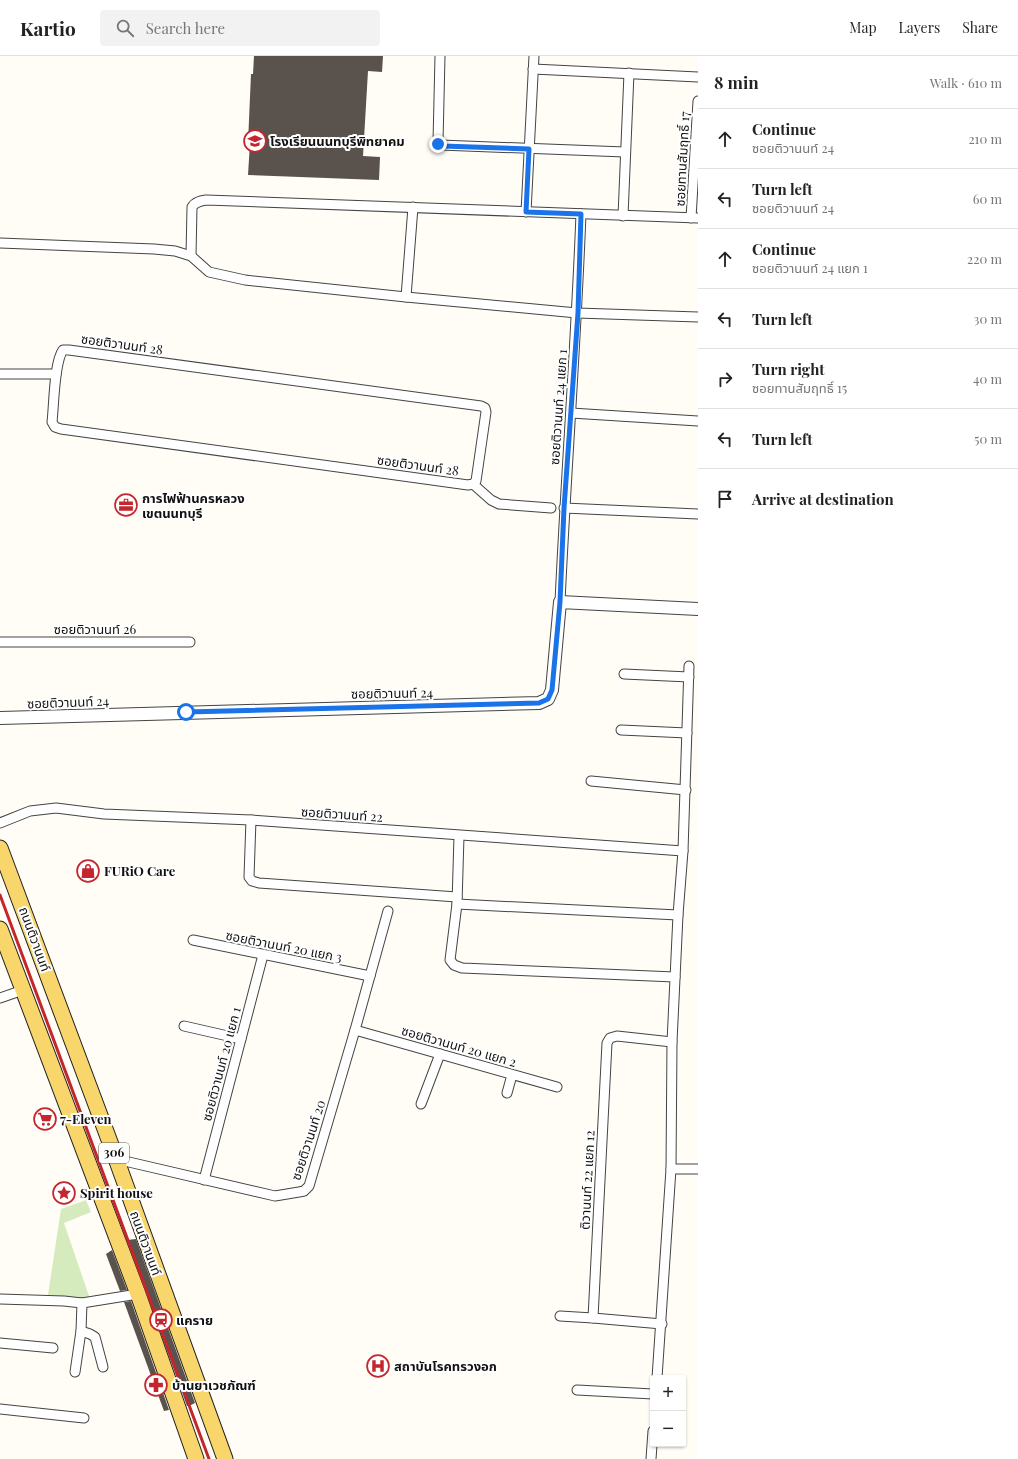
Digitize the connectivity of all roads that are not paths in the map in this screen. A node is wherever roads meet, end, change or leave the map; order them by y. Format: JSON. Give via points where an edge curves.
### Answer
{"nodes":[{"id":1,"x":440,"y":56,"type":"edge"},
{"id":2,"x":534,"y":56,"type":"edge"},
{"id":3,"x":533,"y":69,"type":"junction"},
{"id":4,"x":629,"y":73,"type":"junction"},
{"id":5,"x":698,"y":77,"type":"edge"},
{"id":6,"x":698,"y":101,"type":"edge"},
{"id":7,"x":697,"y":143,"type":"edge"},
{"id":8,"x":529,"y":149,"type":"junction"},
{"id":9,"x":625,"y":152,"type":"junction"},
{"id":10,"x":413,"y":207,"type":"junction"},
{"id":11,"x":526,"y":212,"type":"junction"},
{"id":12,"x":581,"y":214,"type":"junction"},
{"id":13,"x":623,"y":216,"type":"junction"},
{"id":14,"x":694,"y":218,"type":"edge"},
{"id":15,"x":0,"y":243,"type":"edge"},
{"id":16,"x":191,"y":256,"type":"junction"},
{"id":17,"x":406,"y":297,"type":"junction"},
{"id":18,"x":578,"y":313,"type":"junction"},
{"id":19,"x":698,"y":317,"type":"edge"},
{"id":20,"x":0,"y":374,"type":"edge"},
{"id":21,"x":56,"y":374,"type":"junction"},
{"id":22,"x":571,"y":413,"type":"junction"},
{"id":23,"x":698,"y":421,"type":"edge"},
{"id":24,"x":473,"y":484,"type":"junction"},
{"id":25,"x":551,"y":508,"type":"dead end"},
{"id":26,"x":564,"y":508,"type":"junction"},
{"id":27,"x":698,"y":514,"type":"edge"},
{"id":28,"x":560,"y":602,"type":"junction"},
{"id":29,"x":698,"y":610,"type":"edge"},
{"id":30,"x":0,"y":642,"type":"edge"},
{"id":31,"x":190,"y":642,"type":"dead end"},
{"id":32,"x":689,"y":666,"type":"dead end"},
{"id":33,"x":624,"y":674,"type":"dead end"},
{"id":34,"x":689,"y":677,"type":"junction"},
{"id":35,"x":0,"y":718,"type":"edge"},
{"id":36,"x":621,"y":730,"type":"dead end"},
{"id":37,"x":687,"y":733,"type":"junction"},
{"id":38,"x":591,"y":781,"type":"dead end"},
{"id":39,"x":686,"y":790,"type":"junction"},
{"id":40,"x":251,"y":820,"type":"junction"},
{"id":41,"x":0,"y":823,"type":"edge"},
{"id":42,"x":460,"y":836,"type":"junction"},
{"id":43,"x":0,"y":848,"type":"edge"},
{"id":44,"x":684,"y":851,"type":"junction"},
{"id":45,"x":457,"y":901,"type":"junction"},
{"id":46,"x":388,"y":910,"type":"dead end"},
{"id":47,"x":678,"y":915,"type":"junction"},
{"id":48,"x":0,"y":929,"type":"edge"},
{"id":49,"x":193,"y":940,"type":"dead end"},
{"id":50,"x":3,"y":944,"type":"edge"},
{"id":51,"x":263,"y":956,"type":"junction"},
{"id":52,"x":370,"y":976,"type":"junction"},
{"id":53,"x":675,"y":977,"type":"junction"},
{"id":54,"x":23,"y":990,"type":"junction"},
{"id":55,"x":0,"y":998,"type":"edge"},
{"id":56,"x":184,"y":1026,"type":"dead end"},
{"id":57,"x":355,"y":1030,"type":"junction"},
{"id":58,"x":241,"y":1039,"type":"junction"},
{"id":59,"x":672,"y":1042,"type":"junction"},
{"id":60,"x":440,"y":1054,"type":"junction"},
{"id":61,"x":512,"y":1075,"type":"junction"},
{"id":62,"x":557,"y":1087,"type":"dead end"},
{"id":63,"x":507,"y":1093,"type":"dead end"},
{"id":64,"x":421,"y":1104,"type":"dead end"},
{"id":65,"x":116,"y":1159,"type":"junction"},
{"id":66,"x":672,"y":1169,"type":"junction"},
{"id":67,"x":698,"y":1169,"type":"edge"},
{"id":68,"x":204,"y":1180,"type":"junction"},
{"id":69,"x":138,"y":1294,"type":"junction"},
{"id":70,"x":0,"y":1299,"type":"edge"},
{"id":71,"x":82,"y":1303,"type":"junction"},
{"id":72,"x":560,"y":1316,"type":"dead end"},
{"id":73,"x":593,"y":1318,"type":"junction"},
{"id":74,"x":662,"y":1324,"type":"junction"},
{"id":75,"x":81,"y":1331,"type":"junction"},
{"id":76,"x":0,"y":1343,"type":"edge"},
{"id":77,"x":53,"y":1348,"type":"dead end"},
{"id":78,"x":103,"y":1366,"type":"dead end"},
{"id":79,"x":75,"y":1372,"type":"dead end"},
{"id":80,"x":658,"y":1375,"type":"edge"},
{"id":81,"x":578,"y":1390,"type":"dead end"},
{"id":82,"x":650,"y":1394,"type":"edge"},
{"id":83,"x":0,"y":1409,"type":"edge"},
{"id":84,"x":84,"y":1418,"type":"dead end"},
{"id":85,"x":652,"y":1447,"type":"edge"},
{"id":86,"x":196,"y":1459,"type":"edge"},
{"id":87,"x":225,"y":1459,"type":"edge"},
{"id":88,"x":651,"y":1459,"type":"edge"}],
"edges":[{"from":1,"to":8,"type":"street","via":[[438,144]]},
{"from":2,"to":3,"type":"street"},
{"from":3,"to":4,"type":"street"},
{"from":3,"to":8,"type":"street"},
{"from":4,"to":5,"type":"street"},
{"from":4,"to":9,"type":"street"},
{"from":6,"to":7,"type":"street","name":"ซอยทานสัมฤทธิ์ 17"},
{"from":7,"to":14,"type":"street","name":"ซอยทานสัมฤทธิ์ 17"},
{"from":8,"to":9,"type":"street"},
{"from":8,"to":11,"type":"street"},
{"from":9,"to":13,"type":"street"},
{"from":10,"to":11,"type":"street"},
{"from":10,"to":16,"type":"street","via":[[199,201],[192,207]]},
{"from":10,"to":17,"type":"street"},
{"from":11,"to":12,"type":"street"},
{"from":12,"to":13,"type":"street"},
{"from":12,"to":18,"type":"street","name":"ซอยติวานนท์ 24 แยก 1"},
{"from":13,"to":14,"type":"street"},
{"from":15,"to":16,"type":"street","via":[[154,249]]},
{"from":16,"to":17,"type":"street","via":[[209,272],[245,280]]},
{"from":17,"to":18,"type":"street"},
{"from":18,"to":19,"type":"street"},
{"from":18,"to":22,"type":"street","name":"ซอยติวานนท์ 24 แยก 1"},
{"from":20,"to":21,"type":"street"},
{"from":21,"to":24,"type":"street","name":"ซอยติวานนท์ 28","via":[[52,422],[55,427],[61,429]]},
{"from":21,"to":24,"type":"street","name":"ซอยติวานนท์ 28","via":[[59,355],[63,350],[69,350],[481,406],[486,412],[476,481]]},
{"from":22,"to":23,"type":"street"},
{"from":22,"to":26,"type":"street","name":"ซอยติวานนท์ 24 แยก 1"},
{"from":24,"to":25,"type":"street","via":[[499,504]]},
{"from":26,"to":27,"type":"street"},
{"from":26,"to":28,"type":"street","name":"ซอยติวานนท์ 24 แยก 1"},
{"from":28,"to":29,"type":"street"},
{"from":28,"to":35,"type":"street","name":"ซอยติวานนท์ 24","via":[[552,690],[548,699],[539,703]]},
{"from":30,"to":31,"type":"street","name":"ซอยติวานนท์ 26"},
{"from":32,"to":34,"type":"street"},
{"from":33,"to":34,"type":"street"},
{"from":34,"to":37,"type":"street"},
{"from":36,"to":37,"type":"street"},
{"from":37,"to":39,"type":"street"},
{"from":38,"to":39,"type":"street"},
{"from":39,"to":44,"type":"street"},
{"from":40,"to":41,"type":"street","name":"ซอยติวานนท์ 22","via":[[104,814],[56,808],[30,811]]},
{"from":40,"to":42,"type":"street","name":"ซอยติวานนท์ 22"},
{"from":40,"to":45,"type":"street","via":[[249,877],[252,881]]},
{"from":42,"to":44,"type":"street","name":"ซอยติวานนท์ 22"},
{"from":42,"to":45,"type":"street"},
{"from":43,"to":65,"type":"main road","name":"ถนนติวานนท์","number":"306"},
{"from":44,"to":47,"type":"street"},
{"from":45,"to":47,"type":"street"},
{"from":45,"to":53,"type":"street","via":[[450,960],[462,968]]},
{"from":46,"to":52,"type":"street","name":"ซอยติวานนท์ 20"},
{"from":47,"to":53,"type":"street"},
{"from":48,"to":50,"type":"main road","name":"ถนนติวานนท์","number":"306"},
{"from":49,"to":51,"type":"street","name":"ซอยติวานนท์ 20 แยก 3"},
{"from":50,"to":54,"type":"main road","name":"ถนนติวานนท์","number":"306"},
{"from":51,"to":52,"type":"street","name":"ซอยติวานนท์ 20 แยก 3"},
{"from":51,"to":58,"type":"street","name":"ซอยติวานนท์ 20 แยก 1"},
{"from":52,"to":57,"type":"street","name":"ซอยติวานนท์ 20"},
{"from":53,"to":59,"type":"street"},
{"from":54,"to":55,"type":"street"},
{"from":54,"to":69,"type":"main road","name":"ถนนติวานนท์","number":"306"},
{"from":56,"to":58,"type":"street"},
{"from":57,"to":60,"type":"street","name":"ซอยติวานนท์ 20 แยก 2"},
{"from":57,"to":68,"type":"street","name":"ซอยติวานนท์ 20","via":[[309,1186],[304,1191],[275,1196]]},
{"from":58,"to":68,"type":"street","name":"ซอยติวานนท์ 20 แยก 1"},
{"from":59,"to":66,"type":"street"},
{"from":59,"to":73,"type":"street","name":"ติวานนท์ 22 แยก 12","via":[[617,1036],[610,1038],[607,1043]]},
{"from":60,"to":61,"type":"street","name":"ซอยติวานนท์ 20 แยก 2"},
{"from":60,"to":64,"type":"street"},
{"from":61,"to":62,"type":"street","name":"ซอยติวานนท์ 20 แยก 2"},
{"from":61,"to":63,"type":"street"},
{"from":65,"to":68,"type":"street","name":"ซอยติวานนท์ 20"},
{"from":65,"to":87,"type":"main road","name":"ถนนติวานนท์","number":"306"},
{"from":66,"to":67,"type":"street"},
{"from":66,"to":74,"type":"street"},
{"from":69,"to":71,"type":"street"},
{"from":69,"to":86,"type":"main road","name":"ถนนติวานนท์","number":"306"},
{"from":70,"to":71,"type":"street"},
{"from":71,"to":75,"type":"street"},
{"from":72,"to":73,"type":"street"},
{"from":73,"to":74,"type":"street"},
{"from":74,"to":80,"type":"street"},
{"from":75,"to":78,"type":"street","via":[[94,1337]]},
{"from":75,"to":79,"type":"street"},
{"from":76,"to":77,"type":"street"},
{"from":81,"to":82,"type":"street"},
{"from":83,"to":84,"type":"street"},
{"from":85,"to":88,"type":"street"}]}
